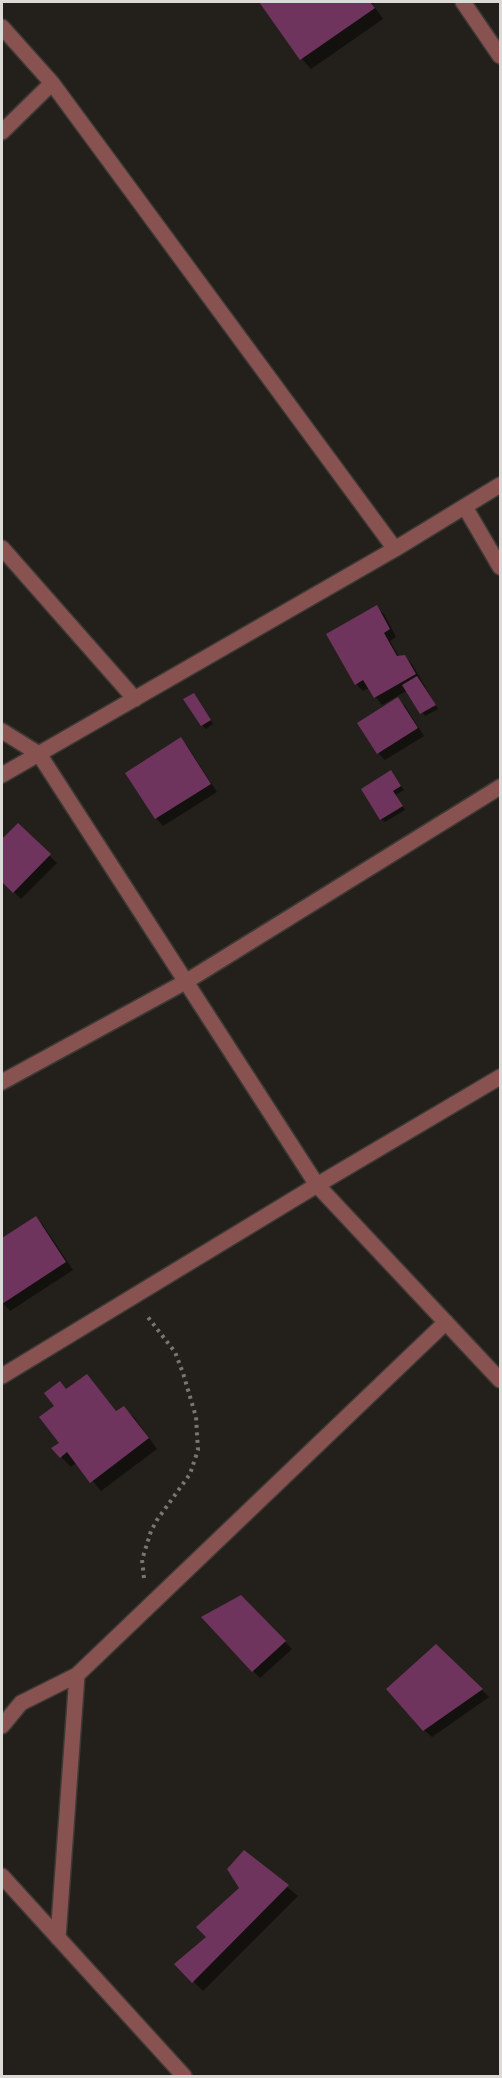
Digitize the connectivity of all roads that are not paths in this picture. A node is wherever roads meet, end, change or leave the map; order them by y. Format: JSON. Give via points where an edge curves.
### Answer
{"nodes":[{"id":1,"x":463,"y":2,"type":"edge"},
{"id":2,"x":2,"y":27,"type":"edge"},
{"id":3,"x":501,"y":56,"type":"edge"},
{"id":4,"x":52,"y":83,"type":"junction"},
{"id":5,"x":2,"y":132,"type":"edge"},
{"id":6,"x":501,"y":485,"type":"edge"},
{"id":7,"x":465,"y":507,"type":"junction"},
{"id":8,"x":2,"y":548,"type":"edge"},
{"id":9,"x":395,"y":549,"type":"junction"},
{"id":10,"x":501,"y":567,"type":"edge"},
{"id":11,"x":135,"y":699,"type":"junction"},
{"id":12,"x":2,"y":731,"type":"edge"},
{"id":13,"x":39,"y":754,"type":"junction"},
{"id":14,"x":2,"y":775,"type":"edge"},
{"id":15,"x":501,"y":788,"type":"edge"},
{"id":16,"x":187,"y":981,"type":"junction"},
{"id":17,"x":501,"y":1077,"type":"edge"},
{"id":18,"x":2,"y":1082,"type":"edge"},
{"id":19,"x":317,"y":1185,"type":"junction"},
{"id":20,"x":446,"y":1322,"type":"junction"},
{"id":21,"x":2,"y":1376,"type":"edge"},
{"id":22,"x":501,"y":1380,"type":"edge"},
{"id":23,"x":76,"y":1675,"type":"junction"},
{"id":24,"x":2,"y":1726,"type":"edge"},
{"id":25,"x":2,"y":1876,"type":"edge"},
{"id":26,"x":58,"y":1938,"type":"junction"},
{"id":27,"x":184,"y":2076,"type":"edge"}],
"edges":[{"from":1,"to":3,"type":"street"},
{"from":2,"to":4,"type":"street"},
{"from":4,"to":5,"type":"street"},
{"from":4,"to":9,"type":"street"},
{"from":6,"to":7,"type":"street"},
{"from":7,"to":9,"type":"street"},
{"from":7,"to":10,"type":"street"},
{"from":8,"to":11,"type":"street"},
{"from":9,"to":11,"type":"street"},
{"from":11,"to":13,"type":"street"},
{"from":12,"to":13,"type":"street"},
{"from":13,"to":14,"type":"street"},
{"from":13,"to":16,"type":"street"},
{"from":15,"to":16,"type":"street"},
{"from":16,"to":18,"type":"street"},
{"from":16,"to":19,"type":"street"},
{"from":17,"to":19,"type":"street"},
{"from":19,"to":20,"type":"street"},
{"from":19,"to":21,"type":"street"},
{"from":20,"to":22,"type":"street"},
{"from":20,"to":23,"type":"street"},
{"from":23,"to":24,"type":"street","via":[[21,1703]]},
{"from":23,"to":26,"type":"street"},
{"from":25,"to":26,"type":"street"},
{"from":26,"to":27,"type":"street"}]}
